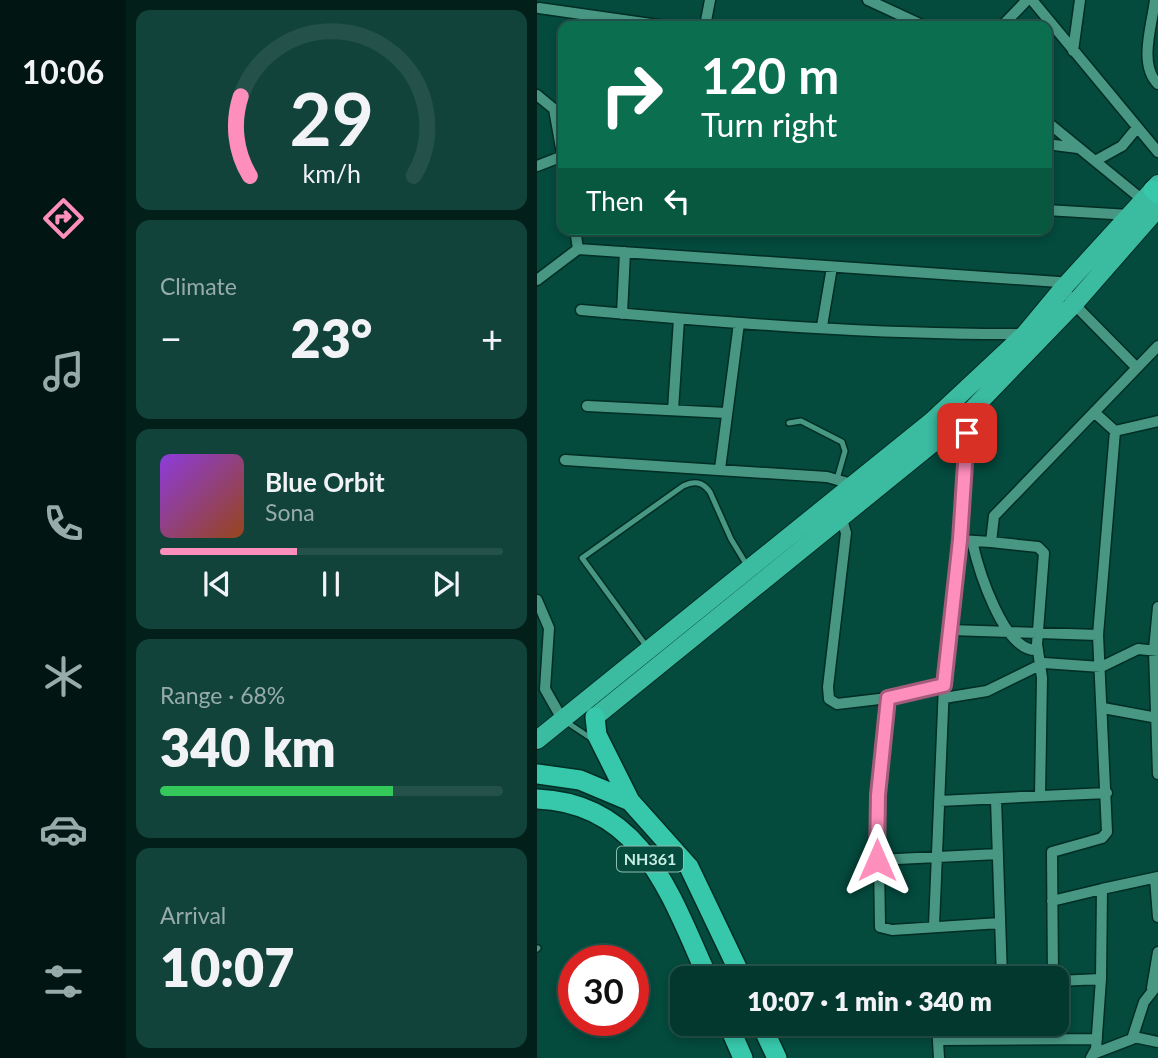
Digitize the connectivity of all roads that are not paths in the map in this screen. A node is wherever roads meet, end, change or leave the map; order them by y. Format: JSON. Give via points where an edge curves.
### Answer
{"nodes":[{"id":1,"x":710,"y":0,"type":"edge"},
{"id":2,"x":868,"y":0,"type":"edge"},
{"id":3,"x":1009,"y":0,"type":"edge"},
{"id":4,"x":1030,"y":0,"type":"edge"},
{"id":5,"x":1080,"y":0,"type":"edge"},
{"id":6,"x":1155,"y":0,"type":"edge"},
{"id":7,"x":539,"y":8,"type":"dead end"},
{"id":8,"x":1017,"y":10,"type":"junction"},
{"id":9,"x":630,"y":21,"type":"edge"},
{"id":10,"x":707,"y":21,"type":"edge"},
{"id":11,"x":913,"y":21,"type":"edge"},
{"id":12,"x":1007,"y":21,"type":"edge"},
{"id":13,"x":1048,"y":21,"type":"edge"},
{"id":14,"x":1052,"y":26,"type":"edge"},
{"id":15,"x":1073,"y":51,"type":"junction"},
{"id":16,"x":1158,"y":84,"type":"edge"},
{"id":17,"x":537,"y":95,"type":"edge"},
{"id":18,"x":558,"y":107,"type":"edge"},
{"id":19,"x":1052,"y":126,"type":"edge"},
{"id":20,"x":1136,"y":129,"type":"junction"},
{"id":21,"x":1052,"y":145,"type":"edge"},
{"id":22,"x":1080,"y":149,"type":"junction"},
{"id":23,"x":1158,"y":152,"type":"edge"},
{"id":24,"x":558,"y":159,"type":"edge"},
{"id":25,"x":1095,"y":161,"type":"junction"},
{"id":26,"x":537,"y":166,"type":"edge"},
{"id":27,"x":1154,"y":195,"type":"edge"},
{"id":28,"x":1052,"y":210,"type":"edge"},
{"id":29,"x":1130,"y":215,"type":"junction"},
{"id":30,"x":576,"y":235,"type":"edge"},
{"id":31,"x":578,"y":249,"type":"junction"},
{"id":32,"x":625,"y":252,"type":"junction"},
{"id":33,"x":832,"y":267,"type":"junction"},
{"id":34,"x":537,"y":280,"type":"edge"},
{"id":35,"x":1064,"y":287,"type":"junction"},
{"id":36,"x":1074,"y":304,"type":"junction"},
{"id":37,"x":581,"y":310,"type":"dead end"},
{"id":38,"x":622,"y":314,"type":"junction"},
{"id":39,"x":679,"y":319,"type":"junction"},
{"id":40,"x":739,"y":323,"type":"junction"},
{"id":41,"x":822,"y":326,"type":"junction"},
{"id":42,"x":1025,"y":334,"type":"junction"},
{"id":43,"x":1157,"y":349,"type":"edge"},
{"id":44,"x":1137,"y":368,"type":"junction"},
{"id":45,"x":587,"y":406,"type":"dead end"},
{"id":46,"x":673,"y":410,"type":"junction"},
{"id":47,"x":1094,"y":412,"type":"junction"},
{"id":48,"x":727,"y":413,"type":"junction"},
{"id":49,"x":965,"y":417,"type":"junction"},
{"id":50,"x":1158,"y":421,"type":"edge"},
{"id":51,"x":789,"y":424,"type":"dead end"},
{"id":52,"x":1115,"y":431,"type":"junction"},
{"id":53,"x":565,"y":460,"type":"dead end"},
{"id":54,"x":720,"y":469,"type":"junction"},
{"id":55,"x":844,"y":483,"type":"junction"},
{"id":56,"x":841,"y":516,"type":"junction"},
{"id":57,"x":966,"y":540,"type":"junction"},
{"id":58,"x":991,"y":542,"type":"junction"},
{"id":59,"x":750,"y":569,"type":"junction"},
{"id":60,"x":537,"y":600,"type":"edge"},
{"id":61,"x":1158,"y":607,"type":"edge"},
{"id":62,"x":951,"y":630,"type":"junction"},
{"id":63,"x":1009,"y":630,"type":"junction"},
{"id":64,"x":1037,"y":631,"type":"junction"},
{"id":65,"x":1098,"y":635,"type":"junction"},
{"id":66,"x":649,"y":650,"type":"junction"},
{"id":67,"x":1037,"y":650,"type":"junction"},
{"id":68,"x":1156,"y":651,"type":"edge"},
{"id":69,"x":1040,"y":665,"type":"junction"},
{"id":70,"x":1101,"y":667,"type":"junction"},
{"id":71,"x":944,"y":685,"type":"junction"},
{"id":72,"x":888,"y":698,"type":"junction"},
{"id":73,"x":944,"y":698,"type":"junction"},
{"id":74,"x":1103,"y":708,"type":"junction"},
{"id":75,"x":595,"y":717,"type":"joint"},
{"id":76,"x":1157,"y":718,"type":"edge"},
{"id":77,"x":562,"y":719,"type":"junction"},
{"id":78,"x":537,"y":740,"type":"edge"},
{"id":79,"x":603,"y":747,"type":"junction"},
{"id":80,"x":537,"y":774,"type":"edge"},
{"id":81,"x":1158,"y":774,"type":"edge"},
{"id":82,"x":1107,"y":793,"type":"junction"},
{"id":83,"x":1040,"y":796,"type":"junction"},
{"id":84,"x":537,"y":799,"type":"edge"},
{"id":85,"x":996,"y":799,"type":"junction"},
{"id":86,"x":630,"y":801,"type":"junction"},
{"id":87,"x":939,"y":801,"type":"junction"},
{"id":88,"x":998,"y":854,"type":"junction"},
{"id":89,"x":937,"y":857,"type":"junction"},
{"id":90,"x":877,"y":860,"type":"junction"},
{"id":91,"x":1157,"y":878,"type":"edge"},
{"id":92,"x":1102,"y":889,"type":"junction"},
{"id":93,"x":1052,"y":901,"type":"junction"},
{"id":94,"x":1158,"y":917,"type":"edge"},
{"id":95,"x":1000,"y":923,"type":"junction"},
{"id":96,"x":934,"y":926,"type":"junction"},
{"id":97,"x":1158,"y":952,"type":"edge"},
{"id":98,"x":702,"y":966,"type":"edge"},
{"id":99,"x":736,"y":966,"type":"edge"},
{"id":100,"x":1002,"y":966,"type":"edge"},
{"id":101,"x":1054,"y":966,"type":"edge"},
{"id":102,"x":1069,"y":979,"type":"edge"},
{"id":103,"x":1101,"y":979,"type":"junction"},
{"id":104,"x":1155,"y":986,"type":"edge"},
{"id":105,"x":733,"y":1036,"type":"edge"},
{"id":106,"x":767,"y":1036,"type":"edge"},
{"id":107,"x":938,"y":1036,"type":"edge"},
{"id":108,"x":1134,"y":1037,"type":"junction"},
{"id":109,"x":1096,"y":1039,"type":"junction"},
{"id":110,"x":938,"y":1040,"type":"junction"},
{"id":111,"x":1158,"y":1042,"type":"edge"},
{"id":112,"x":1092,"y":1056,"type":"edge"},
{"id":113,"x":743,"y":1058,"type":"edge"},
{"id":114,"x":777,"y":1058,"type":"edge"},
{"id":115,"x":939,"y":1058,"type":"edge"}],
"edges":[{"from":1,"to":10,"type":"street"},
{"from":2,"to":11,"type":"street"},
{"from":3,"to":8,"type":"street"},
{"from":4,"to":8,"type":"street"},
{"from":4,"to":13,"type":"street"},
{"from":5,"to":15,"type":"street"},
{"from":6,"to":16,"type":"street","via":[[1147,65]]},
{"from":7,"to":9,"type":"street"},
{"from":8,"to":12,"type":"street"},
{"from":14,"to":15,"type":"street"},
{"from":15,"to":20,"type":"street"},
{"from":17,"to":18,"type":"street"},
{"from":19,"to":22,"type":"street"},
{"from":20,"to":23,"type":"street"},
{"from":20,"to":25,"type":"street","via":[[1122,146]]},
{"from":21,"to":22,"type":"street"},
{"from":22,"to":25,"type":"street"},
{"from":24,"to":26,"type":"street"},
{"from":25,"to":27,"type":"street"},
{"from":27,"to":29,"type":"main road"},
{"from":27,"to":36,"type":"main road"},
{"from":28,"to":29,"type":"street"},
{"from":29,"to":35,"type":"main road"},
{"from":30,"to":31,"type":"street"},
{"from":31,"to":32,"type":"street"},
{"from":31,"to":34,"type":"street"},
{"from":32,"to":33,"type":"street"},
{"from":32,"to":38,"type":"street"},
{"from":33,"to":35,"type":"street","via":[[1052,281]]},
{"from":33,"to":41,"type":"street"},
{"from":35,"to":36,"type":"street"},
{"from":35,"to":42,"type":"main road"},
{"from":36,"to":44,"type":"street"},
{"from":36,"to":49,"type":"main road"},
{"from":37,"to":38,"type":"street"},
{"from":38,"to":39,"type":"street"},
{"from":39,"to":40,"type":"street"},
{"from":39,"to":46,"type":"street"},
{"from":40,"to":41,"type":"street"},
{"from":40,"to":48,"type":"street"},
{"from":41,"to":42,"type":"street","via":[[959,335]]},
{"from":42,"to":55,"type":"main road","via":[[932,421]]},
{"from":43,"to":44,"type":"street"},
{"from":44,"to":47,"type":"street"},
{"from":45,"to":46,"type":"street"},
{"from":46,"to":48,"type":"street"},
{"from":47,"to":52,"type":"street"},
{"from":47,"to":58,"type":"street","via":[[994,516]]},
{"from":48,"to":54,"type":"street"},
{"from":49,"to":56,"type":"main road"},
{"from":49,"to":57,"type":"street"},
{"from":50,"to":52,"type":"street"},
{"from":51,"to":55,"type":"lane","via":[[801,421],[842,442]]},
{"from":52,"to":65,"type":"street"},
{"from":53,"to":54,"type":"street"},
{"from":54,"to":55,"type":"street"},
{"from":55,"to":59,"type":"main road"},
{"from":56,"to":72,"type":"street","via":[[846,533],[828,693],[837,704]]},
{"from":56,"to":75,"type":"main road"},
{"from":57,"to":58,"type":"street"},
{"from":57,"to":62,"type":"street"},
{"from":57,"to":63,"type":"street","via":[[983,584]]},
{"from":58,"to":64,"type":"street","via":[[1038,547],[1043,553]]},
{"from":59,"to":66,"type":"main road"},
{"from":59,"to":66,"type":"lane","via":[[710,492],[695,482],[582,558]]},
{"from":60,"to":77,"type":"street","via":[[549,628],[545,689]]},
{"from":61,"to":68,"type":"street"},
{"from":62,"to":63,"type":"street"},
{"from":62,"to":71,"type":"street"},
{"from":63,"to":64,"type":"street"},
{"from":63,"to":67,"type":"street","via":[[1023,647]]},
{"from":64,"to":65,"type":"street"},
{"from":64,"to":67,"type":"street"},
{"from":65,"to":70,"type":"street"},
{"from":66,"to":77,"type":"main road"},
{"from":67,"to":69,"type":"street"},
{"from":68,"to":70,"type":"street","via":[[1138,649]]},
{"from":68,"to":76,"type":"street"},
{"from":69,"to":70,"type":"street"},
{"from":69,"to":73,"type":"street","via":[[987,691]]},
{"from":69,"to":83,"type":"street"},
{"from":70,"to":74,"type":"street"},
{"from":71,"to":72,"type":"street"},
{"from":71,"to":73,"type":"street"},
{"from":72,"to":90,"type":"street"},
{"from":73,"to":87,"type":"street"},
{"from":74,"to":76,"type":"street"},
{"from":74,"to":82,"type":"street"},
{"from":75,"to":79,"type":"highway"},
{"from":76,"to":81,"type":"street"},
{"from":77,"to":78,"type":"main road"},
{"from":77,"to":79,"type":"lane"},
{"from":79,"to":86,"type":"highway"},
{"from":80,"to":86,"type":"highway","via":[[580,780]]},
{"from":82,"to":83,"type":"street"},
{"from":82,"to":93,"type":"street","via":[[1105,836],[1052,852]]},
{"from":83,"to":85,"type":"street"},
{"from":84,"to":98,"type":"highway","number":"NH361","via":[[578,806],[629,835],[662,878]]},
{"from":85,"to":87,"type":"street"},
{"from":85,"to":88,"type":"street"},
{"from":86,"to":99,"type":"highway","via":[[689,867]]},
{"from":87,"to":89,"type":"street"},
{"from":88,"to":89,"type":"street"},
{"from":88,"to":95,"type":"street"},
{"from":89,"to":90,"type":"street"},
{"from":89,"to":96,"type":"street"},
{"from":90,"to":96,"type":"street","via":[[880,927]]},
{"from":91,"to":92,"type":"street"},
{"from":91,"to":94,"type":"street"},
{"from":92,"to":93,"type":"street"},
{"from":92,"to":103,"type":"street"},
{"from":93,"to":101,"type":"street"},
{"from":95,"to":96,"type":"street"},
{"from":95,"to":100,"type":"street"},
{"from":97,"to":104,"type":"street"},
{"from":102,"to":103,"type":"street"},
{"from":103,"to":109,"type":"street"},
{"from":104,"to":108,"type":"street","via":[[1144,1002]]},
{"from":105,"to":113,"type":"highway"},
{"from":106,"to":114,"type":"highway"},
{"from":107,"to":110,"type":"street"},
{"from":108,"to":111,"type":"street"},
{"from":108,"to":112,"type":"street"},
{"from":109,"to":110,"type":"street"},
{"from":109,"to":112,"type":"street"},
{"from":110,"to":115,"type":"street"}]}
